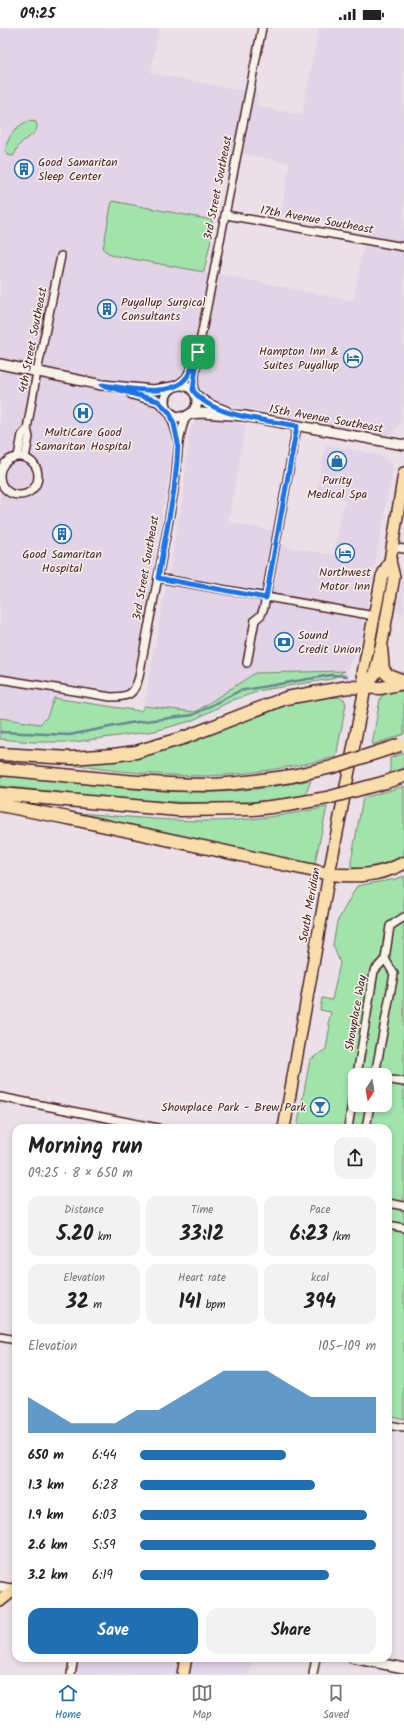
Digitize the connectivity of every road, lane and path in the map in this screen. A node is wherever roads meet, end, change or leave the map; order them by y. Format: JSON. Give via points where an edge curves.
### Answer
{"nodes":[{"id":1,"x":262,"y":28,"type":"edge"},
{"id":2,"x":226,"y":215,"type":"junction"},
{"id":3,"x":404,"y":247,"type":"edge"},
{"id":4,"x":61,"y":256,"type":"dead end"},
{"id":5,"x":198,"y":352,"type":"junction"},
{"id":6,"x":0,"y":364,"type":"edge"},
{"id":7,"x":37,"y":372,"type":"junction"},
{"id":8,"x":102,"y":385,"type":"junction"},
{"id":9,"x":175,"y":386,"type":"junction"},
{"id":10,"x":194,"y":392,"type":"junction"},
{"id":11,"x":168,"y":411,"type":"junction"},
{"id":12,"x":189,"y":415,"type":"junction"},
{"id":13,"x":245,"y":416,"type":"junction"},
{"id":14,"x":297,"y":426,"type":"junction"},
{"id":15,"x":27,"y":429,"type":"junction"},
{"id":16,"x":178,"y":443,"type":"junction"},
{"id":17,"x":404,"y":445,"type":"edge"},
{"id":18,"x":18,"y":456,"type":"junction"},
{"id":19,"x":26,"y":458,"type":"junction"},
{"id":20,"x":404,"y":473,"type":"edge"},
{"id":21,"x":392,"y":547,"type":"junction"},
{"id":22,"x":404,"y":549,"type":"edge"},
{"id":23,"x":390,"y":561,"type":"junction"},
{"id":24,"x":158,"y":578,"type":"junction"},
{"id":25,"x":266,"y":598,"type":"junction"},
{"id":26,"x":374,"y":616,"type":"junction"},
{"id":27,"x":381,"y":648,"type":"junction"},
{"id":28,"x":247,"y":663,"type":"dead end"},
{"id":29,"x":0,"y":679,"type":"edge"},
{"id":30,"x":404,"y":682,"type":"edge"},
{"id":31,"x":365,"y":688,"type":"junction"},
{"id":32,"x":402,"y":745,"type":"edge"},
{"id":33,"x":0,"y":754,"type":"edge"},
{"id":34,"x":0,"y":769,"type":"edge"},
{"id":35,"x":404,"y":776,"type":"edge"},
{"id":36,"x":0,"y":794,"type":"edge"},
{"id":37,"x":0,"y":805,"type":"edge"},
{"id":38,"x":404,"y":863,"type":"edge"},
{"id":39,"x":329,"y":874,"type":"junction"},
{"id":40,"x":404,"y":917,"type":"edge"},
{"id":41,"x":385,"y":959,"type":"junction"},
{"id":42,"x":358,"y":1068,"type":"edge"},
{"id":43,"x":376,"y":1068,"type":"edge"},
{"id":44,"x":392,"y":1080,"type":"edge"},
{"id":45,"x":404,"y":1082,"type":"edge"},
{"id":46,"x":0,"y":1097,"type":"edge"},
{"id":47,"x":351,"y":1112,"type":"edge"},
{"id":48,"x":369,"y":1112,"type":"edge"},
{"id":49,"x":138,"y":1124,"type":"edge"},
{"id":50,"x":285,"y":1124,"type":"edge"},
{"id":51,"x":349,"y":1124,"type":"edge"},
{"id":52,"x":367,"y":1124,"type":"edge"},
{"id":53,"x":392,"y":1204,"type":"edge"},
{"id":54,"x":404,"y":1206,"type":"edge"},
{"id":55,"x":392,"y":1226,"type":"edge"},
{"id":56,"x":404,"y":1228,"type":"edge"},
{"id":57,"x":0,"y":1337,"type":"edge"},
{"id":58,"x":12,"y":1339,"type":"edge"},
{"id":59,"x":392,"y":1425,"type":"edge"},
{"id":60,"x":404,"y":1428,"type":"edge"},
{"id":61,"x":0,"y":1587,"type":"edge"},
{"id":62,"x":12,"y":1589,"type":"edge"},
{"id":63,"x":12,"y":1591,"type":"edge"},
{"id":64,"x":0,"y":1601,"type":"edge"},
{"id":65,"x":73,"y":1662,"type":"edge"},
{"id":66,"x":185,"y":1662,"type":"edge"},
{"id":67,"x":315,"y":1662,"type":"edge"},
{"id":68,"x":373,"y":1662,"type":"edge"},
{"id":69,"x":404,"y":1668,"type":"edge"},
{"id":70,"x":70,"y":1674,"type":"edge"},
{"id":71,"x":183,"y":1674,"type":"edge"},
{"id":72,"x":313,"y":1674,"type":"edge"}],
"edges":[{"from":1,"to":2,"type":"street","name":"3rd Street Southeast"},
{"from":2,"to":3,"type":"street","name":"17th Avenue Southeast"},
{"from":2,"to":5,"type":"street","name":"3rd Street Southeast"},
{"from":4,"to":7,"type":"street","name":"4th Street Southeast"},
{"from":5,"to":9,"type":"street","name":"3rd Street Southeast","via":[[186,378]]},
{"from":5,"to":10,"type":"street","name":"3rd Street Southeast"},
{"from":6,"to":7,"type":"street"},
{"from":7,"to":8,"type":"street"},
{"from":7,"to":15,"type":"street","name":"4th Street Southeast"},
{"from":8,"to":9,"type":"street","via":[[156,390]]},
{"from":8,"to":11,"type":"street","via":[[151,398]]},
{"from":9,"to":10,"type":"street","via":[[183,385]]},
{"from":9,"to":11,"type":"street","via":[[166,394]]},
{"from":10,"to":12,"type":"street","via":[[196,406]]},
{"from":10,"to":13,"type":"street","name":"15th Avenue Southeast","via":[[208,404]]},
{"from":11,"to":12,"type":"street","via":[[180,417]]},
{"from":11,"to":16,"type":"street","name":"3rd Street Southeast","via":[[175,426]]},
{"from":12,"to":13,"type":"street","name":"15th Avenue Southeast","via":[[202,413]]},
{"from":12,"to":16,"type":"street","name":"3rd Street Southeast","via":[[183,424]]},
{"from":13,"to":14,"type":"street","name":"15th Avenue Southeast"},
{"from":14,"to":17,"type":"street","name":"15th Avenue Southeast"},
{"from":14,"to":25,"type":"street"},
{"from":15,"to":18,"type":"street","name":"4th Street Southeast","via":[[22,435]]},
{"from":15,"to":19,"type":"street","name":"4th Street Southeast","via":[[29,436]]},
{"from":16,"to":24,"type":"street","name":"3rd Street Southeast","via":[[174,490]]},
{"from":18,"to":19,"type":"street"},
{"from":18,"to":19,"type":"street","via":[[5,463],[0,474],[3,486],[19,495],[31,490],[37,480],[36,468]]},
{"from":20,"to":21,"type":"main road","name":"South Meridian"},
{"from":21,"to":22,"type":"street"},
{"from":21,"to":23,"type":"main road","name":"South Meridian"},
{"from":23,"to":26,"type":"main road","name":"South Meridian","via":[[382,576]]},
{"from":23,"to":27,"type":"main road","name":"South Meridian","via":[[394,577]]},
{"from":24,"to":25,"type":"street"},
{"from":24,"to":29,"type":"street","name":"3rd Street Southeast","via":[[139,676],[135,689],[129,695],[103,696]]},
{"from":25,"to":26,"type":"street"},
{"from":25,"to":28,"type":"street","via":[[263,612],[255,620]]},
{"from":26,"to":31,"type":"main road","name":"South Meridian","via":[[363,673]]},
{"from":27,"to":30,"type":"highway","via":[[383,670]]},
{"from":27,"to":31,"type":"main road","name":"South Meridian","via":[[375,674]]},
{"from":30,"to":31,"type":"highway","via":[[381,688]]},
{"from":31,"to":33,"type":"highway","via":[[348,687],[286,698],[186,737],[136,752],[71,758]]},
{"from":31,"to":39,"type":"main road","name":"South Meridian"},
{"from":32,"to":34,"type":"highway","bridge":true,"via":[[332,767],[292,776],[211,785],[170,784]]},
{"from":35,"to":36,"type":"highway","bridge":true,"via":[[335,796],[254,809],[178,810]]},
{"from":37,"to":39,"type":"highway"},
{"from":38,"to":39,"type":"highway","via":[[364,876]]},
{"from":39,"to":50,"type":"main road","name":"South Meridian"},
{"from":40,"to":41,"type":"street","name":"Showplace Way","via":[[390,926]]},
{"from":41,"to":42,"type":"street","name":"Showplace Way","via":[[374,971]]},
{"from":41,"to":43,"type":"street","via":[[394,974]]},
{"from":44,"to":45,"type":"street"},
{"from":46,"to":49,"type":"street"},
{"from":47,"to":51,"type":"street"},
{"from":48,"to":52,"type":"street"},
{"from":53,"to":54,"type":"street"},
{"from":55,"to":56,"type":"street"},
{"from":57,"to":58,"type":"street"},
{"from":59,"to":60,"type":"street"},
{"from":61,"to":62,"type":"street"},
{"from":63,"to":64,"type":"main road"},
{"from":65,"to":70,"type":"street"},
{"from":66,"to":71,"type":"main road"},
{"from":67,"to":72,"type":"street"},
{"from":68,"to":69,"type":"street"}]}
